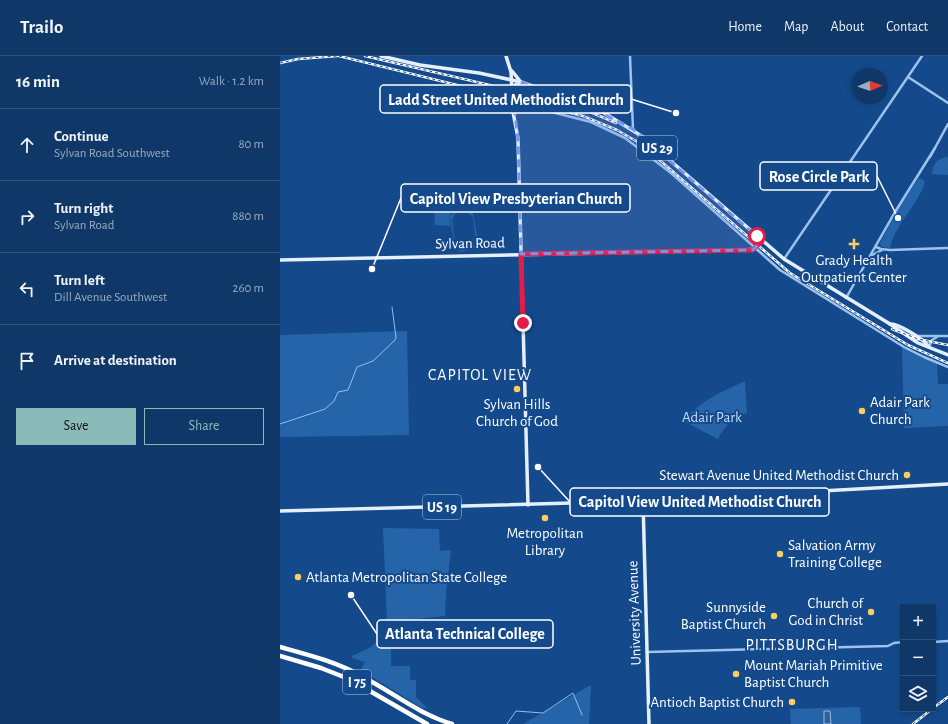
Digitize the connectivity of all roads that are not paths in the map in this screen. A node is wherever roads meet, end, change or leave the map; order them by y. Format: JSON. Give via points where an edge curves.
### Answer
{"nodes":[{"id":1,"x":381,"y":56,"type":"edge"},
{"id":2,"x":506,"y":56,"type":"edge"},
{"id":3,"x":630,"y":56,"type":"edge"},
{"id":4,"x":922,"y":56,"type":"edge"},
{"id":5,"x":510,"y":68,"type":"junction"},
{"id":6,"x":908,"y":77,"type":"junction"},
{"id":7,"x":498,"y":78,"type":"junction"},
{"id":8,"x":511,"y":80,"type":"junction"},
{"id":9,"x":521,"y":82,"type":"junction"},
{"id":10,"x":512,"y":90,"type":"junction"},
{"id":11,"x":512,"y":102,"type":"junction"},
{"id":12,"x":948,"y":103,"type":"edge"},
{"id":13,"x":948,"y":124,"type":"edge"},
{"id":14,"x":633,"y":130,"type":"junction"},
{"id":15,"x":762,"y":241,"type":"junction"},
{"id":16,"x":876,"y":247,"type":"junction"},
{"id":17,"x":948,"y":248,"type":"edge"},
{"id":18,"x":756,"y":249,"type":"junction"},
{"id":19,"x":884,"y":250,"type":"junction"},
{"id":20,"x":521,"y":254,"type":"junction"},
{"id":21,"x":870,"y":256,"type":"junction"},
{"id":22,"x":394,"y":257,"type":"junction"},
{"id":23,"x":784,"y":259,"type":"junction"},
{"id":24,"x":280,"y":260,"type":"edge"},
{"id":25,"x":399,"y":261,"type":"dead end"},
{"id":26,"x":846,"y":298,"type":"junction"},
{"id":27,"x":890,"y":324,"type":"junction"},
{"id":28,"x":915,"y":336,"type":"junction"},
{"id":29,"x":948,"y":336,"type":"edge"},
{"id":30,"x":937,"y":337,"type":"junction"},
{"id":31,"x":929,"y":347,"type":"junction"},
{"id":32,"x":948,"y":355,"type":"edge"},
{"id":33,"x":948,"y":367,"type":"edge"},
{"id":34,"x":948,"y":484,"type":"edge"},
{"id":35,"x":643,"y":501,"type":"junction"},
{"id":36,"x":528,"y":505,"type":"junction"},
{"id":37,"x":280,"y":510,"type":"edge"},
{"id":38,"x":948,"y":641,"type":"edge"},
{"id":39,"x":900,"y":642,"type":"edge"},
{"id":40,"x":936,"y":642,"type":"edge"},
{"id":41,"x":280,"y":647,"type":"edge"},
{"id":42,"x":647,"y":652,"type":"junction"},
{"id":43,"x":280,"y":656,"type":"edge"},
{"id":44,"x":427,"y":724,"type":"edge"},
{"id":45,"x":452,"y":724,"type":"edge"},
{"id":46,"x":649,"y":724,"type":"edge"}],
"edges":[{"from":1,"to":7,"type":"main road","number":"US 29"},
{"from":2,"to":5,"type":"main road"},
{"from":3,"to":14,"type":"street"},
{"from":4,"to":6,"type":"street"},
{"from":5,"to":7,"type":"main road","via":[[507,76]]},
{"from":5,"to":8,"type":"main road"},
{"from":5,"to":9,"type":"main road"},
{"from":6,"to":12,"type":"street"},
{"from":6,"to":23,"type":"street"},
{"from":7,"to":8,"type":"main road","number":"US 29"},
{"from":8,"to":9,"type":"main road","number":"US 29"},
{"from":8,"to":10,"type":"main road"},
{"from":9,"to":10,"type":"main road"},
{"from":9,"to":14,"type":"main road","number":"US 29","via":[[582,103]]},
{"from":10,"to":11,"type":"main road"},
{"from":11,"to":18,"type":"street","via":[[591,122],[625,138],[666,169]]},
{"from":11,"to":20,"type":"main road","via":[[518,138]]},
{"from":13,"to":16,"type":"street"},
{"from":14,"to":15,"type":"main road","number":"US 29","via":[[656,147]]},
{"from":15,"to":18,"type":"main road"},
{"from":15,"to":23,"type":"main road","number":"US 29"},
{"from":16,"to":19,"type":"street"},
{"from":16,"to":21,"type":"street"},
{"from":17,"to":19,"type":"street"},
{"from":18,"to":20,"type":"main road","name":"Sylvan Road"},
{"from":18,"to":33,"type":"street","via":[[797,282],[904,347]]},
{"from":19,"to":21,"type":"street"},
{"from":20,"to":22,"type":"main road","name":"Sylvan Road"},
{"from":20,"to":36,"type":"main road"},
{"from":21,"to":26,"type":"street"},
{"from":22,"to":24,"type":"main road","name":"Sylvan Road"},
{"from":22,"to":25,"type":"main road"},
{"from":23,"to":26,"type":"main road","number":"US 29"},
{"from":26,"to":27,"type":"main road","number":"US 29"},
{"from":27,"to":28,"type":"main road","number":"US 29","via":[[894,323]]},
{"from":27,"to":31,"type":"main road","number":"US 29"},
{"from":28,"to":30,"type":"street"},
{"from":28,"to":31,"type":"main road","number":"US 29"},
{"from":29,"to":30,"type":"street"},
{"from":30,"to":31,"type":"street","via":[[932,340]]},
{"from":31,"to":32,"type":"main road","number":"US 29"},
{"from":34,"to":35,"type":"main road","number":"US 19"},
{"from":35,"to":36,"type":"main road","number":"US 19"},
{"from":35,"to":42,"type":"main road","name":"University Avenue"},
{"from":36,"to":37,"type":"main road","number":"US 19"},
{"from":38,"to":40,"type":"street"},
{"from":39,"to":42,"type":"street","via":[[888,646]]},
{"from":41,"to":45,"type":"highway","number":"I 75","via":[[346,668],[418,710]]},
{"from":42,"to":46,"type":"main road","name":"University Avenue"},
{"from":43,"to":44,"type":"highway","number":"I 75","via":[[349,679]]}]}
